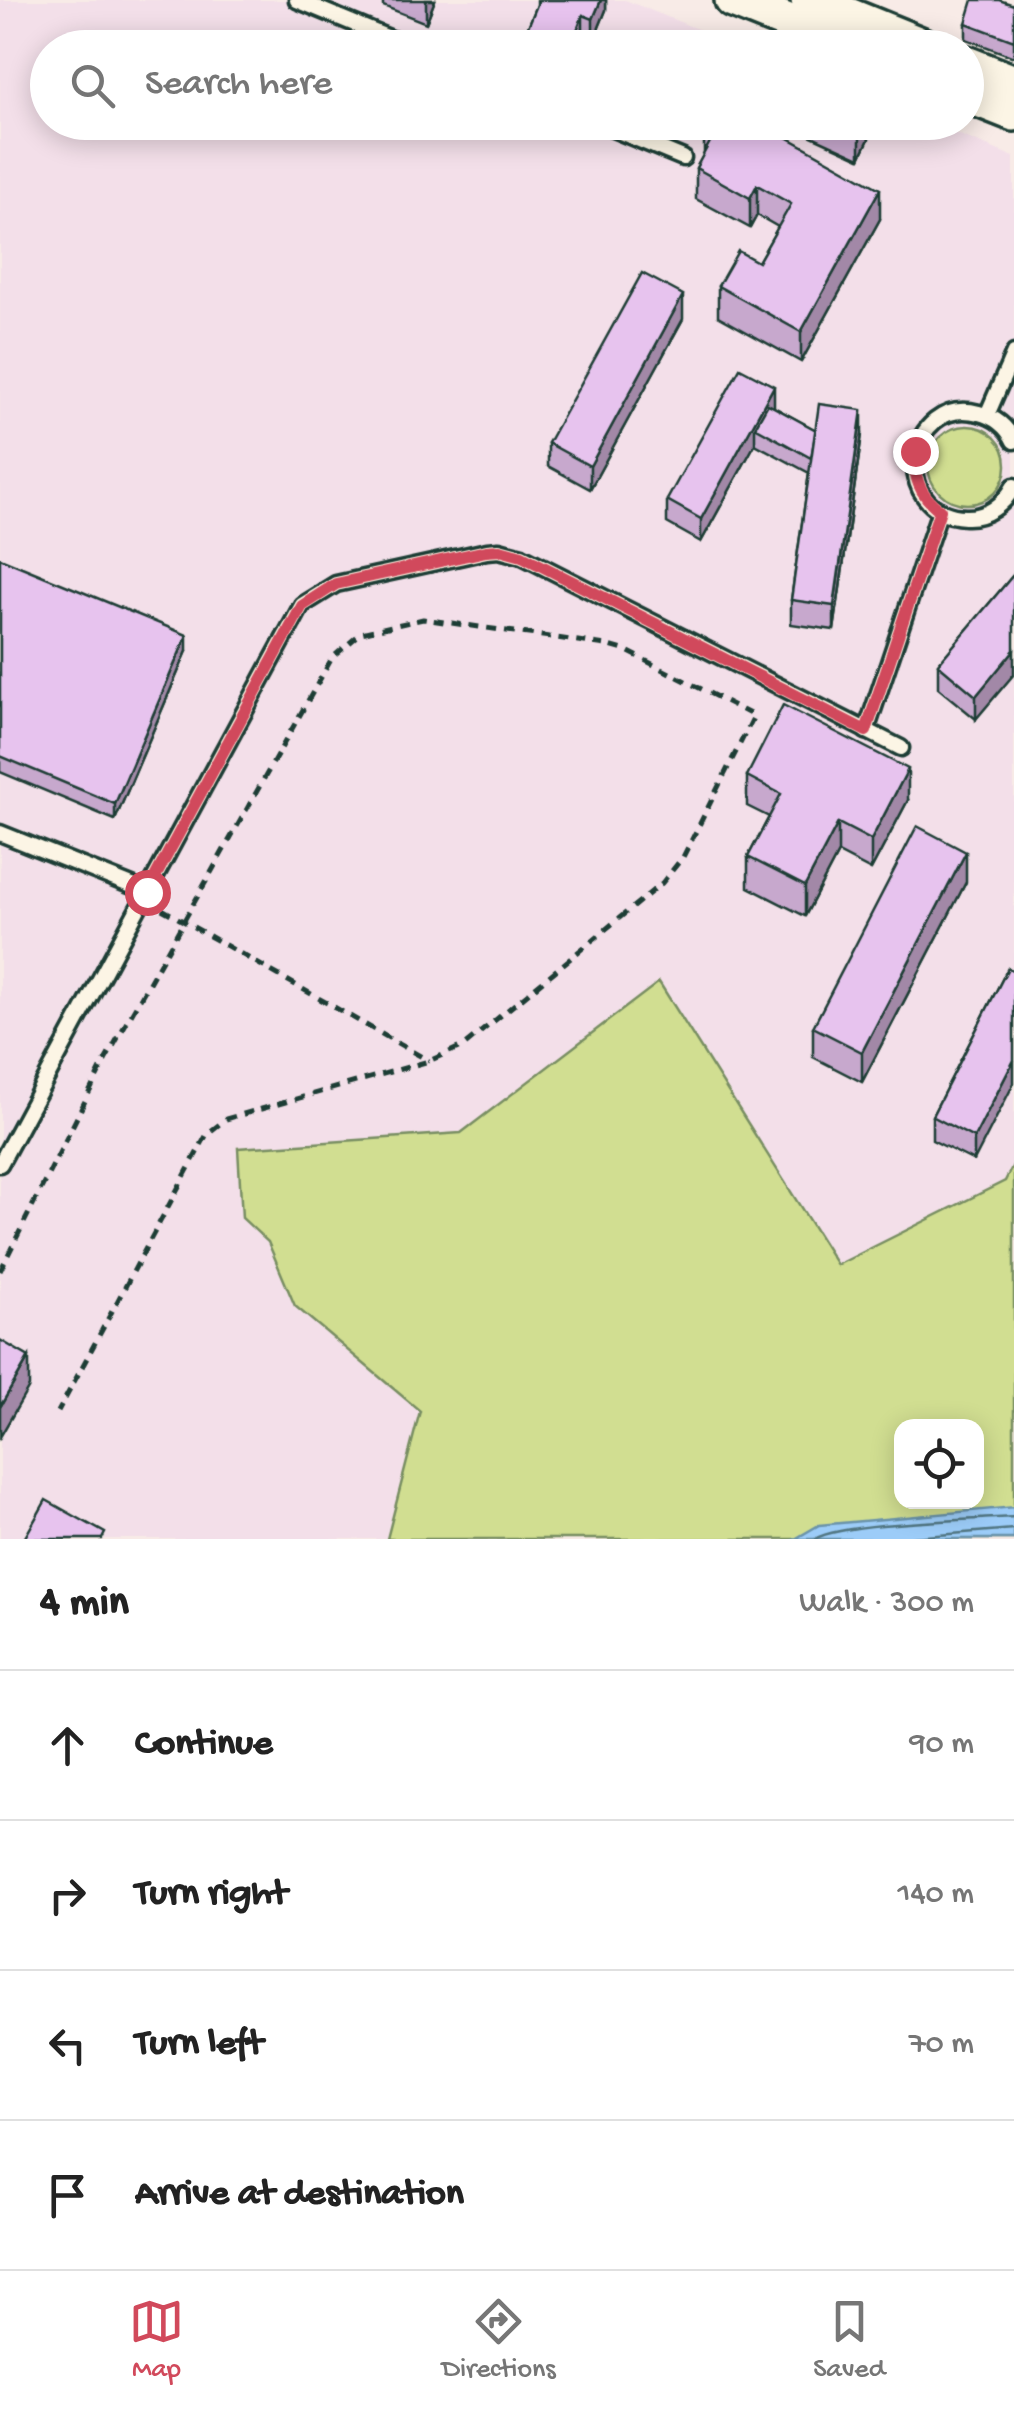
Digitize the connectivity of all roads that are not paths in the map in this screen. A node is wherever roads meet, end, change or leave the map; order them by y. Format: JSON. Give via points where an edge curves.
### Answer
{"nodes":[{"id":1,"x":297,"y":0,"type":"edge"},
{"id":2,"x":733,"y":0,"type":"edge"},
{"id":3,"x":809,"y":0,"type":"edge"},
{"id":4,"x":370,"y":30,"type":"edge"},
{"id":5,"x":808,"y":30,"type":"edge"},
{"id":6,"x":883,"y":30,"type":"edge"},
{"id":7,"x":984,"y":71,"type":"edge"},
{"id":8,"x":1014,"y":83,"type":"edge"},
{"id":9,"x":984,"y":102,"type":"edge"},
{"id":10,"x":1014,"y":114,"type":"edge"},
{"id":11,"x":640,"y":140,"type":"edge"},
{"id":12,"x":683,"y":158,"type":"dead end"},
{"id":13,"x":1014,"y":353,"type":"edge"},
{"id":14,"x":988,"y":415,"type":"junction"},
{"id":15,"x":1014,"y":441,"type":"edge"},
{"id":16,"x":1014,"y":486,"type":"edge"},
{"id":17,"x":940,"y":510,"type":"junction"},
{"id":18,"x":866,"y":731,"type":"junction"},
{"id":19,"x":901,"y":748,"type":"dead end"},
{"id":20,"x":0,"y":833,"type":"edge"},
{"id":21,"x":145,"y":896,"type":"junction"},
{"id":22,"x":0,"y":1164,"type":"edge"}],
"edges":[{"from":1,"to":4,"type":"lane"},
{"from":2,"to":5,"type":"street"},
{"from":3,"to":6,"type":"street"},
{"from":7,"to":8,"type":"street"},
{"from":9,"to":10,"type":"street"},
{"from":11,"to":12,"type":"lane"},
{"from":13,"to":14,"type":"lane"},
{"from":14,"to":15,"type":"lane"},
{"from":14,"to":17,"type":"lane","via":[[943,416],[921,437],[916,482]]},
{"from":16,"to":17,"type":"lane","via":[[1002,504],[976,516]]},
{"from":17,"to":18,"type":"lane"},
{"from":18,"to":19,"type":"lane"},
{"from":18,"to":21,"type":"lane","via":[[522,556],[486,551],[336,584],[302,606]]},
{"from":20,"to":21,"type":"lane"},
{"from":21,"to":22,"type":"lane"}]}
